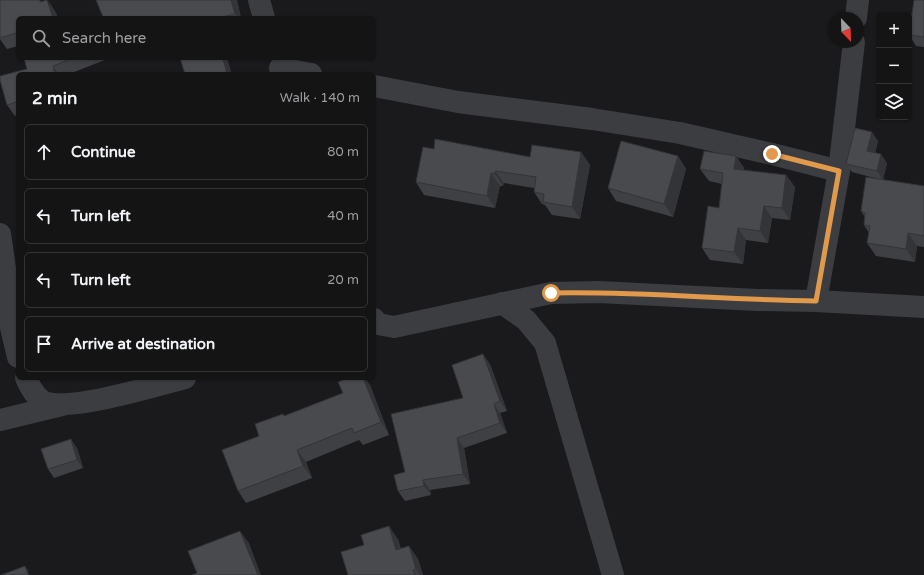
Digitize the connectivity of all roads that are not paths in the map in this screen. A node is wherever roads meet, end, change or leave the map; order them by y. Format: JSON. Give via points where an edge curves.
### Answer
{"nodes":[{"id":1,"x":259,"y":0,"type":"edge"},
{"id":2,"x":858,"y":0,"type":"edge"},
{"id":3,"x":857,"y":12,"type":"edge"},
{"id":4,"x":263,"y":16,"type":"edge"},
{"id":5,"x":853,"y":48,"type":"edge"},
{"id":6,"x":280,"y":67,"type":"edge"},
{"id":7,"x":302,"y":72,"type":"edge"},
{"id":8,"x":376,"y":86,"type":"edge"},
{"id":9,"x":839,"y":171,"type":"junction"},
{"id":10,"x":0,"y":234,"type":"edge"},
{"id":11,"x":816,"y":301,"type":"junction"},
{"id":12,"x":502,"y":303,"type":"junction"},
{"id":13,"x":924,"y":306,"type":"edge"},
{"id":14,"x":376,"y":322,"type":"edge"},
{"id":15,"x":16,"y":349,"type":"edge"},
{"id":16,"x":27,"y":380,"type":"edge"},
{"id":17,"x":177,"y":380,"type":"edge"},
{"id":18,"x":67,"y":404,"type":"junction"},
{"id":19,"x":0,"y":420,"type":"edge"},
{"id":20,"x":613,"y":575,"type":"edge"}],
"edges":[{"from":1,"to":4,"type":"street"},
{"from":2,"to":3,"type":"street"},
{"from":5,"to":9,"type":"street"},
{"from":6,"to":7,"type":"street"},
{"from":8,"to":9,"type":"street","via":[[458,102],[592,118],[680,133]]},
{"from":9,"to":11,"type":"street"},
{"from":10,"to":15,"type":"street","via":[[9,319]]},
{"from":11,"to":12,"type":"street","via":[[599,292],[551,293]]},
{"from":11,"to":13,"type":"street"},
{"from":12,"to":14,"type":"street","via":[[394,326]]},
{"from":12,"to":20,"type":"street","via":[[526,320],[545,343]]},
{"from":16,"to":18,"type":"street","via":[[31,389],[47,403]]},
{"from":17,"to":18,"type":"street","via":[[100,399]]},
{"from":18,"to":19,"type":"street"}]}
